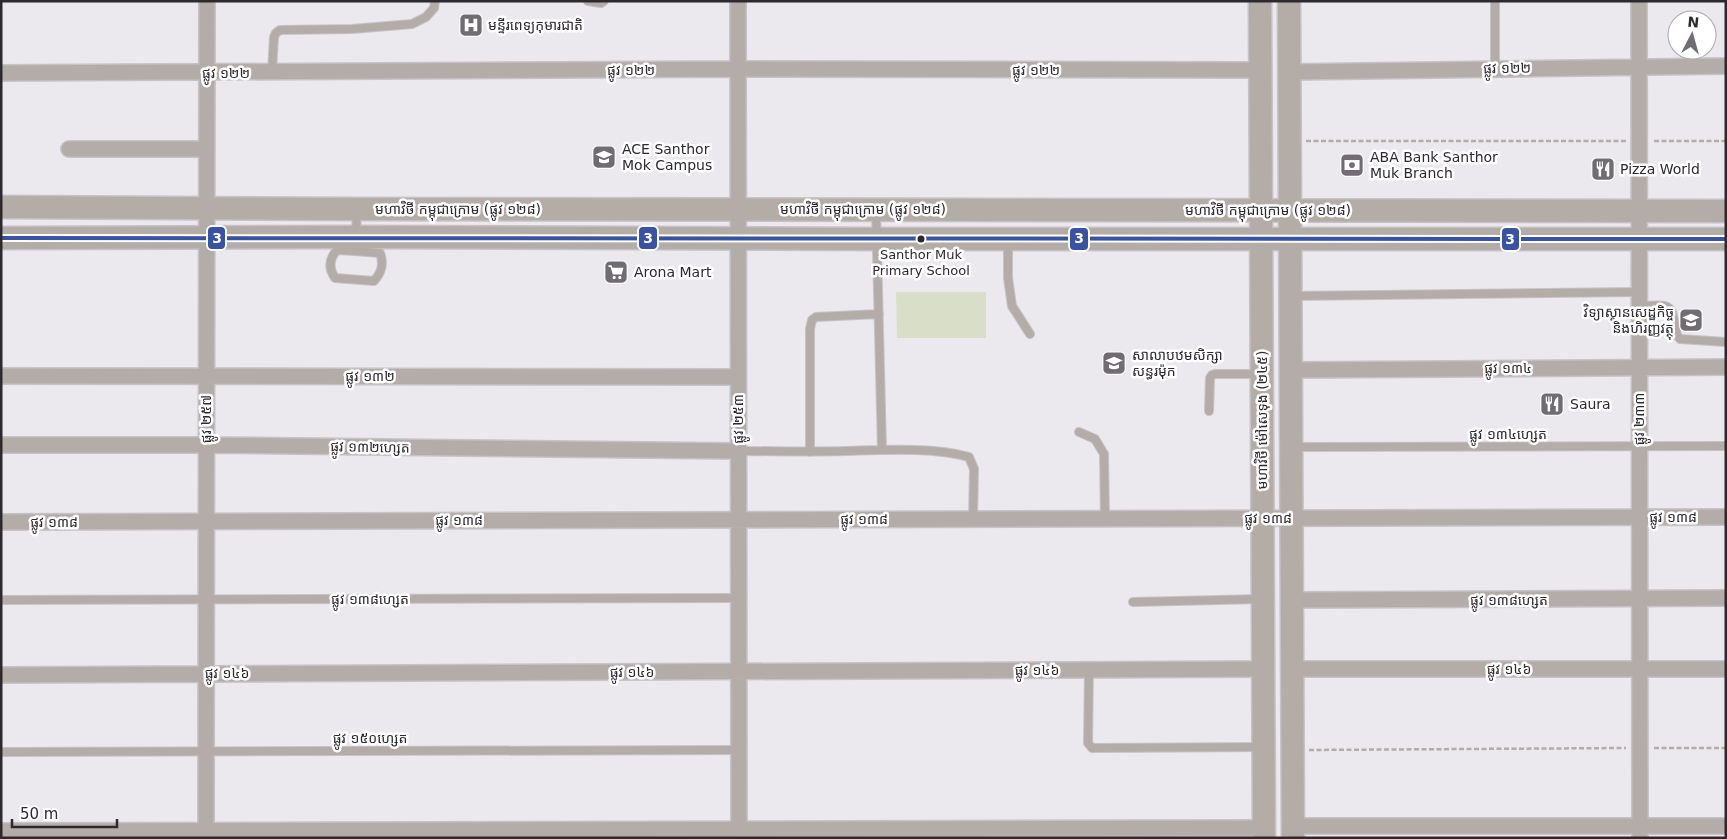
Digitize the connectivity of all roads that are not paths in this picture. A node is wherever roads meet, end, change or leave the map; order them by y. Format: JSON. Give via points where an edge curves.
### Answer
{"nodes":[{"id":1,"x":207,"y":1,"type":"edge"},
{"id":2,"x":436,"y":1,"type":"edge"},
{"id":3,"x":588,"y":1,"type":"edge"},
{"id":4,"x":604,"y":1,"type":"edge"},
{"id":5,"x":738,"y":1,"type":"edge"},
{"id":6,"x":1260,"y":1,"type":"edge"},
{"id":7,"x":1289,"y":1,"type":"edge"},
{"id":8,"x":1495,"y":1,"type":"edge"},
{"id":9,"x":1639,"y":1,"type":"edge"},
{"id":10,"x":1726,"y":66,"type":"edge"},
{"id":11,"x":1639,"y":67,"type":"junction"},
{"id":12,"x":1495,"y":69,"type":"junction"},
{"id":13,"x":738,"y":70,"type":"junction"},
{"id":14,"x":1260,"y":70,"type":"junction"},
{"id":15,"x":272,"y":72,"type":"junction"},
{"id":16,"x":1289,"y":72,"type":"junction"},
{"id":17,"x":1,"y":73,"type":"edge"},
{"id":18,"x":207,"y":73,"type":"junction"},
{"id":19,"x":69,"y":149,"type":"dead end"},
{"id":20,"x":207,"y":149,"type":"junction"},
{"id":21,"x":1,"y":207,"type":"edge"},
{"id":22,"x":206,"y":207,"type":"junction"},
{"id":23,"x":738,"y":208,"type":"junction"},
{"id":24,"x":357,"y":209,"type":"junction"},
{"id":25,"x":876,"y":210,"type":"junction"},
{"id":26,"x":1261,"y":210,"type":"junction"},
{"id":27,"x":1290,"y":210,"type":"junction"},
{"id":28,"x":1639,"y":210,"type":"junction"},
{"id":29,"x":1726,"y":211,"type":"edge"},
{"id":30,"x":1,"y":238,"type":"edge"},
{"id":31,"x":206,"y":238,"type":"junction"},
{"id":32,"x":738,"y":238,"type":"junction"},
{"id":33,"x":1008,"y":238,"type":"junction"},
{"id":34,"x":877,"y":239,"type":"junction"},
{"id":35,"x":1261,"y":239,"type":"junction"},
{"id":36,"x":1290,"y":239,"type":"junction"},
{"id":37,"x":1641,"y":239,"type":"junction"},
{"id":38,"x":1726,"y":239,"type":"edge"},
{"id":39,"x":356,"y":244,"type":"junction"},
{"id":40,"x":1290,"y":296,"type":"junction"},
{"id":41,"x":1640,"y":299,"type":"junction"},
{"id":42,"x":879,"y":314,"type":"junction"},
{"id":43,"x":1030,"y":334,"type":"dead end"},
{"id":44,"x":1726,"y":342,"type":"edge"},
{"id":45,"x":1639,"y":367,"type":"junction"},
{"id":46,"x":1726,"y":368,"type":"edge"},
{"id":47,"x":1291,"y":370,"type":"junction"},
{"id":48,"x":1262,"y":374,"type":"junction"},
{"id":49,"x":206,"y":375,"type":"junction"},
{"id":50,"x":1,"y":376,"type":"edge"},
{"id":51,"x":738,"y":377,"type":"junction"},
{"id":52,"x":1209,"y":411,"type":"dead end"},
{"id":53,"x":1079,"y":432,"type":"dead end"},
{"id":54,"x":1,"y":445,"type":"edge"},
{"id":55,"x":206,"y":445,"type":"junction"},
{"id":56,"x":1639,"y":446,"type":"junction"},
{"id":57,"x":1726,"y":446,"type":"edge"},
{"id":58,"x":1291,"y":447,"type":"junction"},
{"id":59,"x":882,"y":450,"type":"junction"},
{"id":60,"x":738,"y":451,"type":"junction"},
{"id":61,"x":810,"y":452,"type":"junction"},
{"id":62,"x":1640,"y":517,"type":"junction"},
{"id":63,"x":1726,"y":517,"type":"edge"},
{"id":64,"x":1105,"y":518,"type":"junction"},
{"id":65,"x":1262,"y":518,"type":"junction"},
{"id":66,"x":1292,"y":518,"type":"junction"},
{"id":67,"x":973,"y":519,"type":"junction"},
{"id":68,"x":738,"y":520,"type":"junction"},
{"id":69,"x":206,"y":521,"type":"junction"},
{"id":70,"x":1,"y":522,"type":"edge"},
{"id":71,"x":738,"y":598,"type":"junction"},
{"id":72,"x":1726,"y":598,"type":"edge"},
{"id":73,"x":1263,"y":599,"type":"junction"},
{"id":74,"x":1,"y":600,"type":"edge"},
{"id":75,"x":206,"y":600,"type":"junction"},
{"id":76,"x":1292,"y":600,"type":"junction"},
{"id":77,"x":1640,"y":600,"type":"junction"},
{"id":78,"x":1133,"y":602,"type":"dead end"},
{"id":79,"x":1726,"y":668,"type":"edge"},
{"id":80,"x":1263,"y":669,"type":"junction"},
{"id":81,"x":1292,"y":669,"type":"junction"},
{"id":82,"x":1640,"y":669,"type":"junction"},
{"id":83,"x":1089,"y":670,"type":"junction"},
{"id":84,"x":738,"y":671,"type":"junction"},
{"id":85,"x":206,"y":673,"type":"junction"},
{"id":86,"x":1,"y":675,"type":"edge"},
{"id":87,"x":1264,"y":747,"type":"junction"},
{"id":88,"x":738,"y":750,"type":"junction"},
{"id":89,"x":1,"y":752,"type":"edge"},
{"id":90,"x":206,"y":752,"type":"junction"},
{"id":91,"x":1726,"y":826,"type":"edge"},
{"id":92,"x":1,"y":830,"type":"edge"},
{"id":93,"x":1293,"y":832,"type":"edge"},
{"id":94,"x":1640,"y":832,"type":"edge"},
{"id":95,"x":1264,"y":833,"type":"edge"},
{"id":96,"x":206,"y":834,"type":"edge"},
{"id":97,"x":738,"y":834,"type":"edge"}],
"edges":[{"from":1,"to":18,"type":"street","name":"ផ្លូវ ២៥៧"},
{"from":2,"to":15,"type":"lane","via":[[426,17],[412,24],[280,30],[274,37]]},
{"from":3,"to":4,"type":"lane"},
{"from":5,"to":13,"type":"street","name":"ផ្លូវ ២៥៣"},
{"from":6,"to":14,"type":"main road","name":"មហាវិថី ម៉ៅសេទុង (២៤៥)"},
{"from":7,"to":16,"type":"main road","name":"មហាវិថី ម៉ៅសេទុង (២៤៥)"},
{"from":8,"to":12,"type":"lane"},
{"from":9,"to":11,"type":"street","name":"ផ្លូវ ២៣៣"},
{"from":10,"to":11,"type":"street","name":"ផ្លូវ ១២២"},
{"from":11,"to":12,"type":"street","name":"ផ្លូវ ១២២"},
{"from":11,"to":28,"type":"street","name":"ផ្លូវ ២៣៣"},
{"from":12,"to":16,"type":"street","name":"ផ្លូវ ១២២"},
{"from":13,"to":14,"type":"street","name":"ផ្លូវ ១២២"},
{"from":13,"to":15,"type":"street","name":"ផ្លូវ ១២២"},
{"from":13,"to":23,"type":"street","name":"ផ្លូវ ២៥៣"},
{"from":14,"to":26,"type":"main road","name":"មហាវិថី ម៉ៅសេទុង (២៤៥)"},
{"from":15,"to":18,"type":"street","name":"ផ្លូវ ១២២"},
{"from":16,"to":27,"type":"main road","name":"មហាវិថី ម៉ៅសេទុង (២៤៥)"},
{"from":17,"to":18,"type":"street","name":"ផ្លូវ ១២២"},
{"from":18,"to":20,"type":"street","name":"ផ្លូវ ២៥៧"},
{"from":19,"to":20,"type":"street"},
{"from":20,"to":22,"type":"street","name":"ផ្លូវ ២៥៧"},
{"from":21,"to":22,"type":"main road","name":"មហាវិថី កម្ពុជាក្រោម (ផ្លូវ ១២៨)"},
{"from":22,"to":24,"type":"main road","name":"មហាវិថី កម្ពុជាក្រោម (ផ្លូវ ១២៨)"},
{"from":22,"to":31,"type":"street","name":"ផ្លូវ ២៥៧"},
{"from":23,"to":24,"type":"main road","name":"មហាវិថី កម្ពុជាក្រោម (ផ្លូវ ១២៨)"},
{"from":23,"to":25,"type":"main road","name":"មហាវិថី កម្ពុជាក្រោម (ផ្លូវ ១២៨)"},
{"from":23,"to":32,"type":"street","name":"ផ្លូវ ២៥៣"},
{"from":24,"to":39,"type":"lane"},
{"from":25,"to":26,"type":"main road","name":"មហាវិថី កម្ពុជាក្រោម (ផ្លូវ ១២៨)"},
{"from":25,"to":34,"type":"lane"},
{"from":26,"to":27,"type":"main road","name":"មហាវិថី កម្ពុជាក្រោម (ផ្លូវ ១២៨)"},
{"from":26,"to":35,"type":"main road","name":"មហាវិថី ម៉ៅសេទុង (២៤៥)"},
{"from":27,"to":28,"type":"main road","name":"មហាវិថី កម្ពុជាក្រោម (ផ្លូវ ១២៨)"},
{"from":27,"to":36,"type":"main road","name":"មហាវិថី ម៉ៅសេទុង (២៤៥)"},
{"from":28,"to":29,"type":"main road","name":"មហាវិថី កម្ពុជាក្រោម (ផ្លូវ ១២៨)"},
{"from":28,"to":37,"type":"street","name":"ផ្លូវ ២៣៣"},
{"from":30,"to":31,"type":"main road","name":"មហាវិថី កម្ពុជាក្រោម (ផ្លូវ ១២៨)"},
{"from":31,"to":39,"type":"main road","name":"មហាវិថី កម្ពុជាក្រោម (ផ្លូវ ១២៨)"},
{"from":31,"to":49,"type":"street","name":"ផ្លូវ ២៥៧"},
{"from":32,"to":34,"type":"main road","name":"មហាវិថី កម្ពុជាក្រោម (ផ្លូវ ១២៨)"},
{"from":32,"to":39,"type":"main road","name":"មហាវិថី កម្ពុជាក្រោម (ផ្លូវ ១២៨)"},
{"from":32,"to":51,"type":"street","name":"ផ្លូវ ២៥៣"},
{"from":33,"to":34,"type":"main road","name":"មហាវិថី កម្ពុជាក្រោម (ផ្លូវ ១២៨)"},
{"from":33,"to":35,"type":"main road","name":"មហាវិថី កម្ពុជាក្រោម (ផ្លូវ ១២៨)"},
{"from":33,"to":43,"type":"lane","via":[[1012,306]]},
{"from":34,"to":42,"type":"lane"},
{"from":35,"to":36,"type":"main road","name":"មហាវិថី កម្ពុជាក្រោម (ផ្លូវ ១២៨)"},
{"from":35,"to":48,"type":"main road","name":"មហាវិថី ម៉ៅសេទុង (២៤៥)"},
{"from":36,"to":37,"type":"main road","name":"មហាវិថី កម្ពុជាក្រោម (ផ្លូវ ១២៨)"},
{"from":36,"to":40,"type":"main road","name":"មហាវិថី ម៉ៅសេទុង (២៤៥)"},
{"from":37,"to":38,"type":"main road","name":"មហាវិថី កម្ពុជាក្រោម (ផ្លូវ ១២៨)"},
{"from":37,"to":41,"type":"street","name":"ផ្លូវ ២៣៣"},
{"from":39,"to":39,"type":"lane","via":[[380,253],[382,269],[374,281],[335,278],[332,274],[332,256],[337,250]]},
{"from":40,"to":41,"type":"lane"},
{"from":40,"to":47,"type":"main road","name":"មហាវិថី ម៉ៅសេទុង (២៤៥)"},
{"from":41,"to":44,"type":"lane","via":[[1670,308],[1674,330],[1680,339]]},
{"from":41,"to":45,"type":"street","name":"ផ្លូវ ២៣៣"},
{"from":42,"to":59,"type":"lane"},
{"from":42,"to":61,"type":"lane","via":[[816,317],[812,320]]},
{"from":45,"to":46,"type":"street","name":"ផ្លូវ ១៣៤"},
{"from":45,"to":47,"type":"street","name":"ផ្លូវ ១៣៤"},
{"from":45,"to":56,"type":"street","name":"ផ្លូវ ២៣៣"},
{"from":47,"to":58,"type":"main road","name":"មហាវិថី ម៉ៅសេទុង (២៤៥)"},
{"from":48,"to":52,"type":"lane","via":[[1212,375]]},
{"from":48,"to":65,"type":"main road","name":"មហាវិថី ម៉ៅសេទុង (២៤៥)"},
{"from":49,"to":50,"type":"street","name":"ផ្លូវ ១៣២"},
{"from":49,"to":51,"type":"street","name":"ផ្លូវ ១៣២"},
{"from":49,"to":55,"type":"street","name":"ផ្លូវ ២៥៧"},
{"from":51,"to":60,"type":"street","name":"ផ្លូវ ២៥៣"},
{"from":53,"to":64,"type":"lane","via":[[1095,439],[1104,454]]},
{"from":54,"to":55,"type":"street","name":"ផ្លូវ ១៣២ហ្សេត"},
{"from":55,"to":60,"type":"street","name":"ផ្លូវ ១៣២ហ្សេត"},
{"from":55,"to":69,"type":"street","name":"ផ្លូវ ២៥៧"},
{"from":56,"to":57,"type":"lane","name":"ផ្លូវ ១៣៤ហ្សេត"},
{"from":56,"to":58,"type":"lane","name":"ផ្លូវ ១៣៤ហ្សេត"},
{"from":56,"to":62,"type":"street","name":"ផ្លូវ ២៣៣"},
{"from":58,"to":66,"type":"main road","name":"មហាវិថី ម៉ៅសេទុង (២៤៥)"},
{"from":59,"to":61,"type":"lane"},
{"from":59,"to":67,"type":"lane","via":[[954,453],[969,457],[974,469]]},
{"from":60,"to":61,"type":"lane"},
{"from":60,"to":68,"type":"street","name":"ផ្លូវ ២៥៣"},
{"from":62,"to":63,"type":"street","name":"ផ្លូវ ១៣៨"},
{"from":62,"to":66,"type":"street","name":"ផ្លូវ ១៣៨"},
{"from":62,"to":77,"type":"street","name":"ផ្លូវ ២៣៣"},
{"from":64,"to":65,"type":"street","name":"ផ្លូវ ១៣៨"},
{"from":64,"to":67,"type":"street","name":"ផ្លូវ ១៣៨"},
{"from":65,"to":66,"type":"street","name":"ផ្លូវ ១៣៨"},
{"from":65,"to":73,"type":"main road","name":"មហាវិថី ម៉ៅសេទុង (២៤៥)"},
{"from":66,"to":76,"type":"main road","name":"មហាវិថី ម៉ៅសេទុង (២៤៥)"},
{"from":67,"to":68,"type":"street","name":"ផ្លូវ ១៣៨"},
{"from":68,"to":69,"type":"street","name":"ផ្លូវ ១៣៨"},
{"from":68,"to":71,"type":"street","name":"ផ្លូវ ២៥៣"},
{"from":69,"to":70,"type":"street","name":"ផ្លូវ ១៣៨"},
{"from":69,"to":75,"type":"street","name":"ផ្លូវ ២៥៧"},
{"from":71,"to":75,"type":"lane","name":"ផ្លូវ ១៣៨ហ្សេត"},
{"from":71,"to":84,"type":"street","name":"ផ្លូវ ២៥៣"},
{"from":72,"to":77,"type":"street","name":"ផ្លូវ ១៣៨ហ្សេត"},
{"from":73,"to":78,"type":"lane"},
{"from":73,"to":80,"type":"main road","name":"មហាវិថី ម៉ៅសេទុង (២៤៥)"},
{"from":74,"to":75,"type":"lane","name":"ផ្លូវ ១៣៨ហ្សេត"},
{"from":75,"to":85,"type":"street","name":"ផ្លូវ ២៥៧"},
{"from":76,"to":77,"type":"street","name":"ផ្លូវ ១៣៨ហ្សេត"},
{"from":76,"to":81,"type":"main road","name":"មហាវិថី ម៉ៅសេទុង (២៤៥)"},
{"from":77,"to":82,"type":"street","name":"ផ្លូវ ២៣៣"},
{"from":79,"to":82,"type":"street","name":"ផ្លូវ ១៤៦"},
{"from":80,"to":83,"type":"street","name":"ផ្លូវ ១៤៦"},
{"from":80,"to":87,"type":"main road","name":"មហាវិថី ម៉ៅសេទុង (២៤៥)"},
{"from":81,"to":82,"type":"street","name":"ផ្លូវ ១៤៦"},
{"from":81,"to":93,"type":"main road","name":"មហាវិថី ម៉ៅសេទុង (២៤៥)"},
{"from":82,"to":94,"type":"street","name":"ផ្លូវ ២៣៣"},
{"from":83,"to":84,"type":"street","name":"ផ្លូវ ១៤៦"},
{"from":83,"to":87,"type":"lane","via":[[1088,743],[1092,748]]},
{"from":84,"to":85,"type":"street","name":"ផ្លូវ ១៤៦"},
{"from":84,"to":88,"type":"street","name":"ផ្លូវ ២៥៣"},
{"from":85,"to":86,"type":"street","name":"ផ្លូវ ១៤៦"},
{"from":85,"to":90,"type":"street","name":"ផ្លូវ ២៥៧"},
{"from":87,"to":95,"type":"main road","name":"មហាវិថី ម៉ៅសេទុង (២៤៥)"},
{"from":88,"to":90,"type":"lane","name":"ផ្លូវ ១៥០ហ្សេត"},
{"from":88,"to":97,"type":"street","name":"ផ្លូវ ២៥៣"},
{"from":89,"to":90,"type":"lane","name":"ផ្លូវ ១៥០ហ្សេត"},
{"from":90,"to":96,"type":"street","name":"ផ្លូវ ២៥៧"},
{"from":91,"to":94,"type":"street"},
{"from":92,"to":96,"type":"street"},
{"from":93,"to":94,"type":"street"},
{"from":95,"to":97,"type":"street"},
{"from":96,"to":97,"type":"street"}]}
